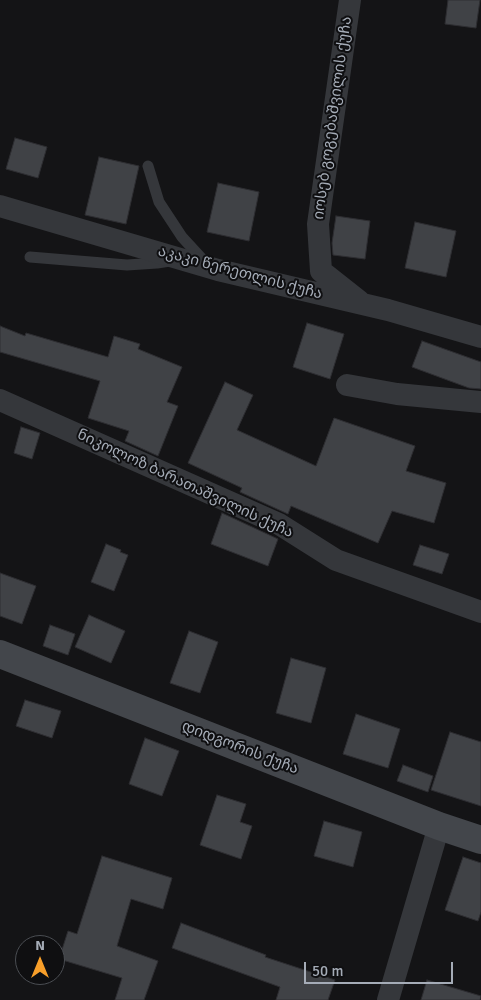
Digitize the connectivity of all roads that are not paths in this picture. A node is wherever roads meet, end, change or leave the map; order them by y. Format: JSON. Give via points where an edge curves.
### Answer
{"nodes":[{"id":1,"x":350,"y":0,"type":"edge"},
{"id":2,"x":148,"y":166,"type":"dead end"},
{"id":3,"x":0,"y":206,"type":"edge"},
{"id":4,"x":30,"y":257,"type":"dead end"},
{"id":5,"x":180,"y":259,"type":"junction"},
{"id":6,"x":209,"y":267,"type":"junction"},
{"id":7,"x":364,"y":305,"type":"junction"},
{"id":8,"x":481,"y":337,"type":"edge"},
{"id":9,"x":347,"y":385,"type":"dead end"},
{"id":10,"x":0,"y":400,"type":"edge"},
{"id":11,"x":481,"y":402,"type":"edge"},
{"id":12,"x":481,"y":612,"type":"edge"},
{"id":13,"x":0,"y":654,"type":"edge"},
{"id":14,"x":439,"y":826,"type":"junction"},
{"id":15,"x":481,"y":840,"type":"edge"},
{"id":16,"x":388,"y":1000,"type":"edge"}],
"edges":[{"from":1,"to":7,"type":"street","name":"იოსებ გოგებაშვილის ქუჩა","via":[[318,224],[321,271]]},
{"from":2,"to":6,"type":"lane","via":[[159,202],[182,237]]},
{"from":3,"to":5,"type":"street","name":"აკაკი წერეთლის ქუჩა"},
{"from":4,"to":5,"type":"lane","via":[[127,265]]},
{"from":5,"to":6,"type":"street","name":"აკაკი წერეთლის ქუჩა"},
{"from":6,"to":7,"type":"street","name":"აკაკი წერეთლის ქუჩა"},
{"from":7,"to":8,"type":"street","name":"აკაკი წერეთლის ქუჩა"},
{"from":9,"to":11,"type":"street","via":[[397,394]]},
{"from":10,"to":12,"type":"street","name":"ნიკოლოზ ბარათაშვილის ქუჩა","via":[[279,524],[336,560]]},
{"from":13,"to":14,"type":"street","name":"დიდგორის ქუჩა"},
{"from":14,"to":15,"type":"street","name":"დიდგორის ქუჩა"},
{"from":14,"to":16,"type":"street"}]}
